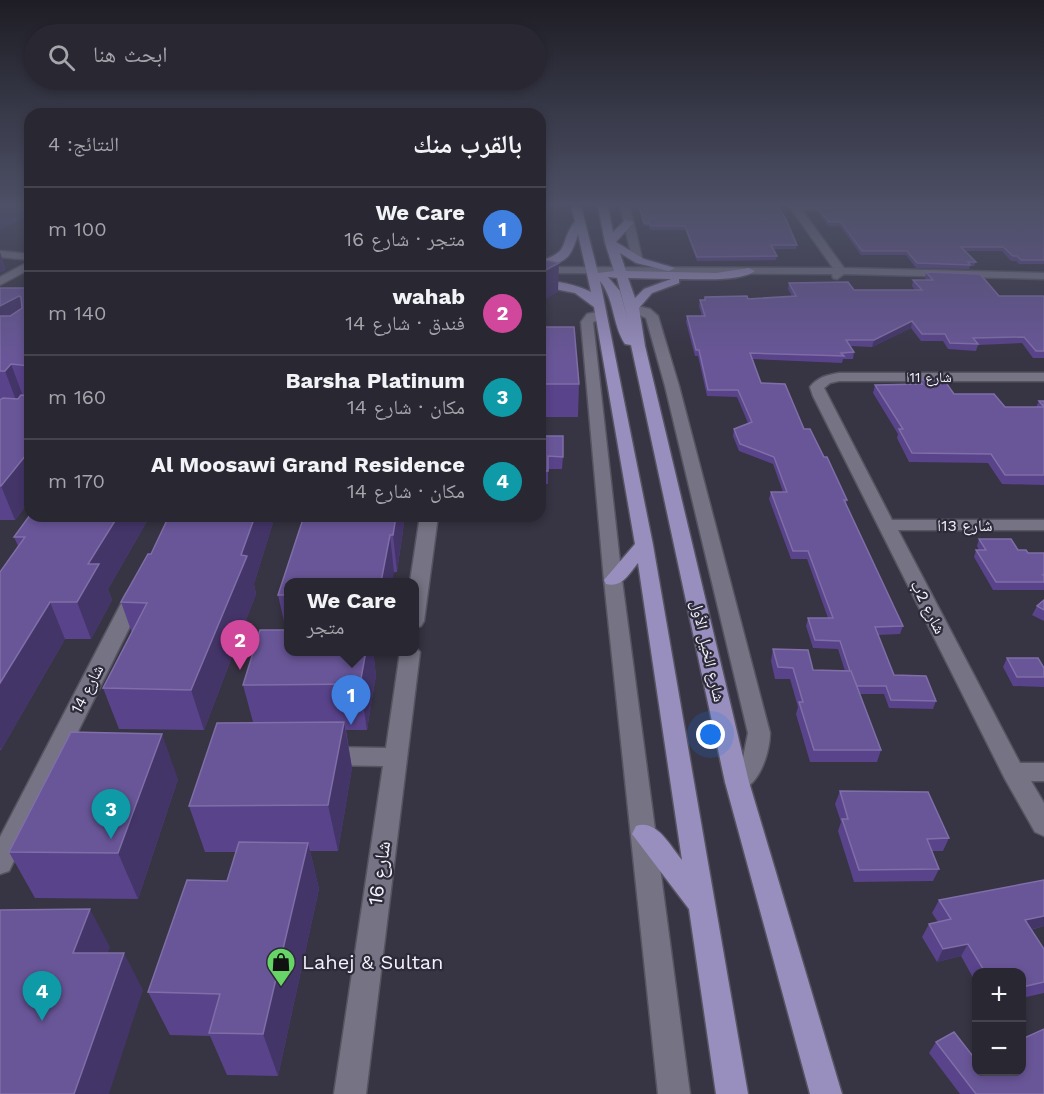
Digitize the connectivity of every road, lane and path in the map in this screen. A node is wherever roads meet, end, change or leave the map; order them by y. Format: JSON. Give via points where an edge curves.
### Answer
{"nodes":[{"id":1,"x":11,"y":257,"type":"edge"},
{"id":2,"x":560,"y":257,"type":"edge"},
{"id":3,"x":598,"y":257,"type":"edge"},
{"id":4,"x":609,"y":257,"type":"edge"},
{"id":5,"x":827,"y":257,"type":"edge"},
{"id":6,"x":830,"y":257,"type":"edge"},
{"id":7,"x":637,"y":258,"type":"edge"},
{"id":8,"x":546,"y":263,"type":"edge"},
{"id":9,"x":24,"y":268,"type":"edge"},
{"id":10,"x":546,"y":270,"type":"edge"},
{"id":11,"x":697,"y":271,"type":"junction"},
{"id":12,"x":749,"y":271,"type":"junction"},
{"id":13,"x":841,"y":271,"type":"junction"},
{"id":14,"x":17,"y":272,"type":"junction"},
{"id":15,"x":607,"y":275,"type":"junction"},
{"id":16,"x":805,"y":276,"type":"junction"},
{"id":17,"x":1005,"y":276,"type":"junction"},
{"id":18,"x":1044,"y":276,"type":"edge"},
{"id":19,"x":546,"y":277,"type":"edge"},
{"id":20,"x":24,"y":278,"type":"edge"},
{"id":21,"x":675,"y":281,"type":"junction"},
{"id":22,"x":0,"y":282,"type":"edge"},
{"id":23,"x":546,"y":284,"type":"edge"},
{"id":24,"x":0,"y":292,"type":"edge"},
{"id":25,"x":632,"y":308,"type":"junction"},
{"id":26,"x":600,"y":310,"type":"junction"},
{"id":27,"x":638,"y":346,"type":"junction"},
{"id":28,"x":1044,"y":377,"type":"edge"},
{"id":29,"x":817,"y":387,"type":"joint"},
{"id":30,"x":428,"y":522,"type":"edge"},
{"id":31,"x":886,"y":525,"type":"junction"},
{"id":32,"x":1044,"y":525,"type":"edge"},
{"id":33,"x":644,"y":545,"type":"junction"},
{"id":34,"x":143,"y":578,"type":"edge"},
{"id":35,"x":613,"y":580,"type":"junction"},
{"id":36,"x":419,"y":586,"type":"edge"},
{"id":37,"x":409,"y":656,"type":"edge"},
{"id":38,"x":301,"y":756,"type":"edge"},
{"id":39,"x":394,"y":757,"type":"junction"},
{"id":40,"x":1013,"y":772,"type":"junction"},
{"id":41,"x":1044,"y":772,"type":"edge"},
{"id":42,"x":737,"y":782,"type":"junction"},
{"id":43,"x":1044,"y":825,"type":"edge"},
{"id":44,"x":645,"y":834,"type":"junction"},
{"id":45,"x":0,"y":863,"type":"edge"},
{"id":46,"x":702,"y":906,"type":"junction"},
{"id":47,"x":350,"y":1094,"type":"edge"},
{"id":48,"x":674,"y":1094,"type":"edge"},
{"id":49,"x":732,"y":1094,"type":"edge"},
{"id":50,"x":826,"y":1094,"type":"edge"}],
"edges":[{"from":1,"to":14,"type":"street"},
{"from":2,"to":8,"type":"main road"},
{"from":3,"to":15,"type":"main road","name":"شارع الخيل الأول"},
{"from":4,"to":15,"type":"main road","name":"شارع الخيل الأول"},
{"from":5,"to":16,"type":"street","via":[[824,264]]},
{"from":6,"to":13,"type":"street"},
{"from":7,"to":11,"type":"main road","via":[[654,266]]},
{"from":9,"to":14,"type":"street"},
{"from":10,"to":15,"type":"street"},
{"from":11,"to":12,"type":"street"},
{"from":11,"to":15,"type":"street"},
{"from":12,"to":15,"type":"main road","via":[[716,276]]},
{"from":12,"to":16,"type":"street"},
{"from":13,"to":16,"type":"street","via":[[834,277]]},
{"from":13,"to":17,"type":"street"},
{"from":14,"to":22,"type":"street"},
{"from":15,"to":19,"type":"street"},
{"from":15,"to":21,"type":"street"},
{"from":15,"to":25,"type":"main road","name":"شارع الخيل الأول"},
{"from":15,"to":26,"type":"main road","name":"شارع الخيل الأول"},
{"from":15,"to":27,"type":"main road","via":[[626,335]]},
{"from":16,"to":17,"type":"street"},
{"from":16,"to":21,"type":"street"},
{"from":17,"to":18,"type":"street"},
{"from":20,"to":24,"type":"street"},
{"from":21,"to":25,"type":"main road","via":[[648,291]]},
{"from":23,"to":26,"type":"main road","via":[[589,296]]},
{"from":25,"to":27,"type":"main road","name":"شارع الخيل الأول"},
{"from":25,"to":42,"type":"street","via":[[652,316],[759,733],[757,756]]},
{"from":26,"to":33,"type":"main road","name":"شارع الخيل الأول"},
{"from":26,"to":35,"type":"street","via":[[587,322]]},
{"from":27,"to":42,"type":"main road","name":"شارع الخيل الأول"},
{"from":28,"to":29,"type":"street","name":"شارع 11ا","via":[[839,377],[825,380]]},
{"from":29,"to":31,"type":"street","name":"شارع 2ب"},
{"from":30,"to":36,"type":"street"},
{"from":31,"to":32,"type":"street","name":"شارع 13ا"},
{"from":31,"to":40,"type":"street","name":"شارع 2ب"},
{"from":33,"to":35,"type":"main road"},
{"from":33,"to":46,"type":"main road","name":"شارع الخيل الأول"},
{"from":34,"to":45,"type":"street","name":"شارع 14"},
{"from":35,"to":44,"type":"street"},
{"from":37,"to":39,"type":"street","name":"شارع 16"},
{"from":38,"to":39,"type":"street"},
{"from":39,"to":47,"type":"street","name":"شارع 16"},
{"from":40,"to":41,"type":"street"},
{"from":40,"to":43,"type":"street","name":"شارع 2ب"},
{"from":42,"to":50,"type":"main road","name":"شارع الخيل الأول"},
{"from":44,"to":46,"type":"main road"},
{"from":44,"to":48,"type":"street"},
{"from":46,"to":49,"type":"main road","name":"شارع الخيل الأول"}]}
